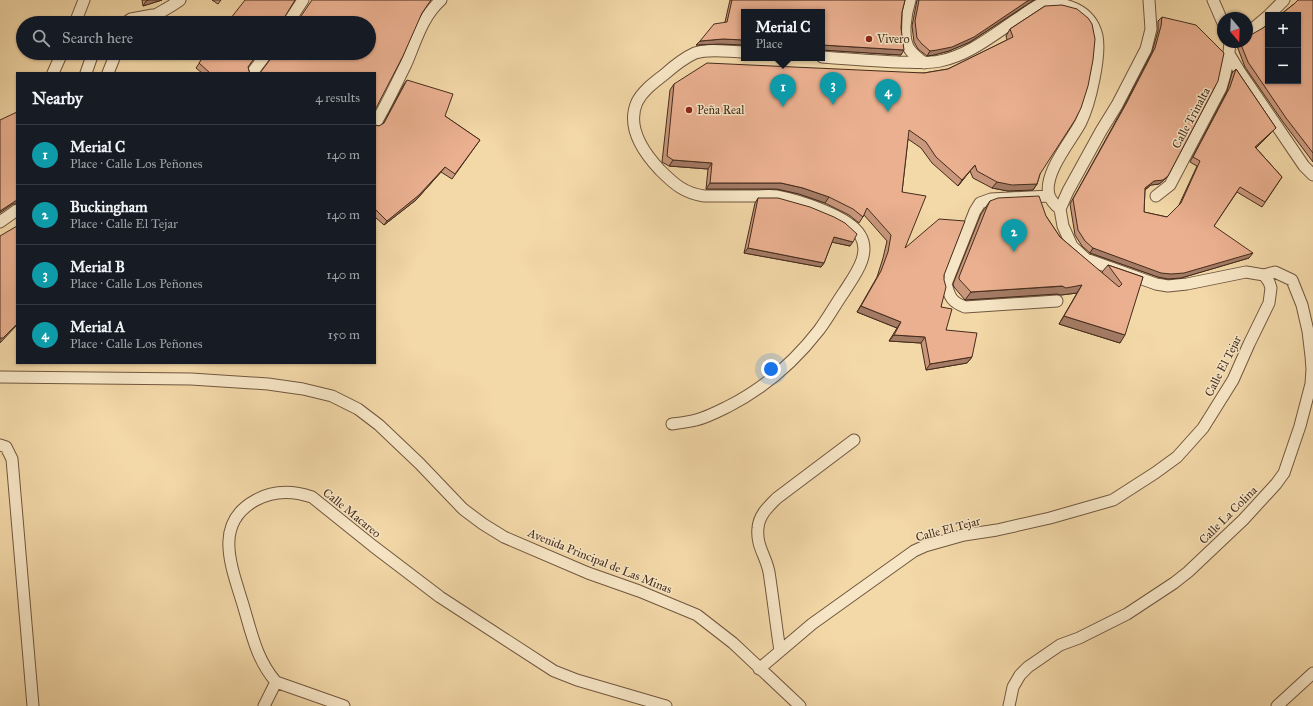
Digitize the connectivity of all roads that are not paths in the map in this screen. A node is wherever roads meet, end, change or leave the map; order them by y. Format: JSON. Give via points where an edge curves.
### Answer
{"nodes":[{"id":1,"x":84,"y":0,"type":"edge"},
{"id":2,"x":180,"y":0,"type":"edge"},
{"id":3,"x":303,"y":0,"type":"edge"},
{"id":4,"x":442,"y":0,"type":"edge"},
{"id":5,"x":910,"y":0,"type":"edge"},
{"id":6,"x":1149,"y":0,"type":"edge"},
{"id":7,"x":1214,"y":0,"type":"edge"},
{"id":8,"x":1284,"y":0,"type":"edge"},
{"id":9,"x":1219,"y":12,"type":"edge"},
{"id":10,"x":1271,"y":12,"type":"edge"},
{"id":11,"x":154,"y":15,"type":"joint"},
{"id":12,"x":78,"y":16,"type":"edge"},
{"id":13,"x":148,"y":16,"type":"edge"},
{"id":14,"x":293,"y":16,"type":"edge"},
{"id":15,"x":1265,"y":18,"type":"edge"},
{"id":16,"x":1253,"y":27,"type":"edge"},
{"id":17,"x":1230,"y":48,"type":"edge"},
{"id":18,"x":741,"y":52,"type":"edge"},
{"id":19,"x":1229,"y":54,"type":"junction"},
{"id":20,"x":825,"y":57,"type":"edge"},
{"id":21,"x":59,"y":60,"type":"edge"},
{"id":22,"x":91,"y":60,"type":"edge"},
{"id":23,"x":113,"y":60,"type":"edge"},
{"id":24,"x":262,"y":60,"type":"edge"},
{"id":25,"x":924,"y":63,"type":"junction"},
{"id":26,"x":54,"y":72,"type":"edge"},
{"id":27,"x":86,"y":72,"type":"edge"},
{"id":28,"x":108,"y":72,"type":"edge"},
{"id":29,"x":253,"y":72,"type":"edge"},
{"id":30,"x":376,"y":122,"type":"edge"},
{"id":31,"x":1313,"y":175,"type":"edge"},
{"id":32,"x":1049,"y":196,"type":"junction"},
{"id":33,"x":1156,"y":196,"type":"dead end"},
{"id":34,"x":1060,"y":209,"type":"junction"},
{"id":35,"x":16,"y":211,"type":"edge"},
{"id":36,"x":0,"y":222,"type":"edge"},
{"id":37,"x":1264,"y":275,"type":"junction"},
{"id":38,"x":1057,"y":301,"type":"dead end"},
{"id":39,"x":0,"y":377,"type":"edge"},
{"id":40,"x":672,"y":424,"type":"dead end"},
{"id":41,"x":854,"y":440,"type":"dead end"},
{"id":42,"x":0,"y":445,"type":"edge"},
{"id":43,"x":780,"y":651,"type":"junction"},
{"id":44,"x":760,"y":669,"type":"junction"},
{"id":45,"x":1313,"y":673,"type":"edge"},
{"id":46,"x":276,"y":682,"type":"junction"},
{"id":47,"x":33,"y":706,"type":"edge"},
{"id":48,"x":264,"y":706,"type":"edge"},
{"id":49,"x":344,"y":706,"type":"edge"},
{"id":50,"x":666,"y":706,"type":"edge"},
{"id":51,"x":800,"y":706,"type":"edge"},
{"id":52,"x":1009,"y":706,"type":"edge"},
{"id":53,"x":1276,"y":706,"type":"edge"}],
"edges":[{"from":1,"to":12,"type":"street"},
{"from":2,"to":11,"type":"street"},
{"from":3,"to":14,"type":"street"},
{"from":4,"to":30,"type":"street","via":[[424,21],[399,79]]},
{"from":5,"to":25,"type":"street","via":[[905,32],[908,48]]},
{"from":6,"to":34,"type":"street","via":[[1151,29],[1146,49]]},
{"from":7,"to":9,"type":"street"},
{"from":8,"to":10,"type":"street"},
{"from":11,"to":13,"type":"street"},
{"from":15,"to":16,"type":"street"},
{"from":17,"to":19,"type":"street","name":"Calle Trinalta"},
{"from":18,"to":40,"type":"street","via":[[696,53],[681,61],[650,86],[637,103],[633,116],[643,150],[665,174],[692,194],[776,196],[801,203],[838,216],[850,224],[860,234],[864,249],[854,277],[822,326],[796,356],[760,388],[740,400],[709,416]]},
{"from":19,"to":31,"type":"street","via":[[1304,166]]},
{"from":19,"to":33,"type":"street","name":"Calle Trinalta","via":[[1221,88],[1170,185]]},
{"from":20,"to":25,"type":"street"},
{"from":21,"to":26,"type":"street"},
{"from":22,"to":27,"type":"street"},
{"from":23,"to":28,"type":"street"},
{"from":24,"to":29,"type":"street"},
{"from":25,"to":32,"type":"street","via":[[952,58],[976,46],[1038,5],[1065,2],[1084,12],[1095,28],[1098,44],[1091,91],[1081,121],[1057,161],[1048,189]]},
{"from":32,"to":34,"type":"street","via":[[1053,204]]},
{"from":32,"to":38,"type":"street","via":[[991,199],[980,203],[946,284],[949,296],[957,304],[966,307]]},
{"from":34,"to":37,"type":"street","via":[[1063,226],[1072,246],[1086,258],[1145,281],[1168,286],[1246,272]]},
{"from":35,"to":36,"type":"street"},
{"from":37,"to":43,"type":"street","name":"Calle El Tejar","via":[[1271,288],[1269,303],[1233,380],[1203,428],[1177,457],[1113,500],[1050,518],[964,535],[914,551],[812,624]]},
{"from":37,"to":52,"type":"street","name":"Calle La Colina","via":[[1275,272],[1292,280],[1302,305],[1312,356],[1311,384],[1284,473],[1243,520],[1174,583],[1127,614],[1080,638],[1060,645],[1028,666],[1013,687]]},
{"from":39,"to":44,"type":"street","name":"Avenida Principal de Las Minas","via":[[190,379],[268,384],[332,396],[358,409],[379,425],[463,509],[483,524],[588,573],[697,615],[733,643]]},
{"from":41,"to":43,"type":"street","via":[[777,498],[761,517],[758,539],[769,571]]},
{"from":42,"to":47,"type":"street","via":[[6,447],[12,459]]},
{"from":43,"to":44,"type":"street","name":"Calle El Tejar"},
{"from":44,"to":51,"type":"street","name":"Avenida Principal de Las Minas"},
{"from":45,"to":53,"type":"street"},
{"from":46,"to":48,"type":"street"},
{"from":46,"to":49,"type":"street"},
{"from":46,"to":50,"type":"street","name":"Calle Macareo","via":[[259,657],[253,640],[230,561],[229,536],[232,523],[250,504],[263,496],[289,492],[312,497],[440,597],[554,671]]}]}
